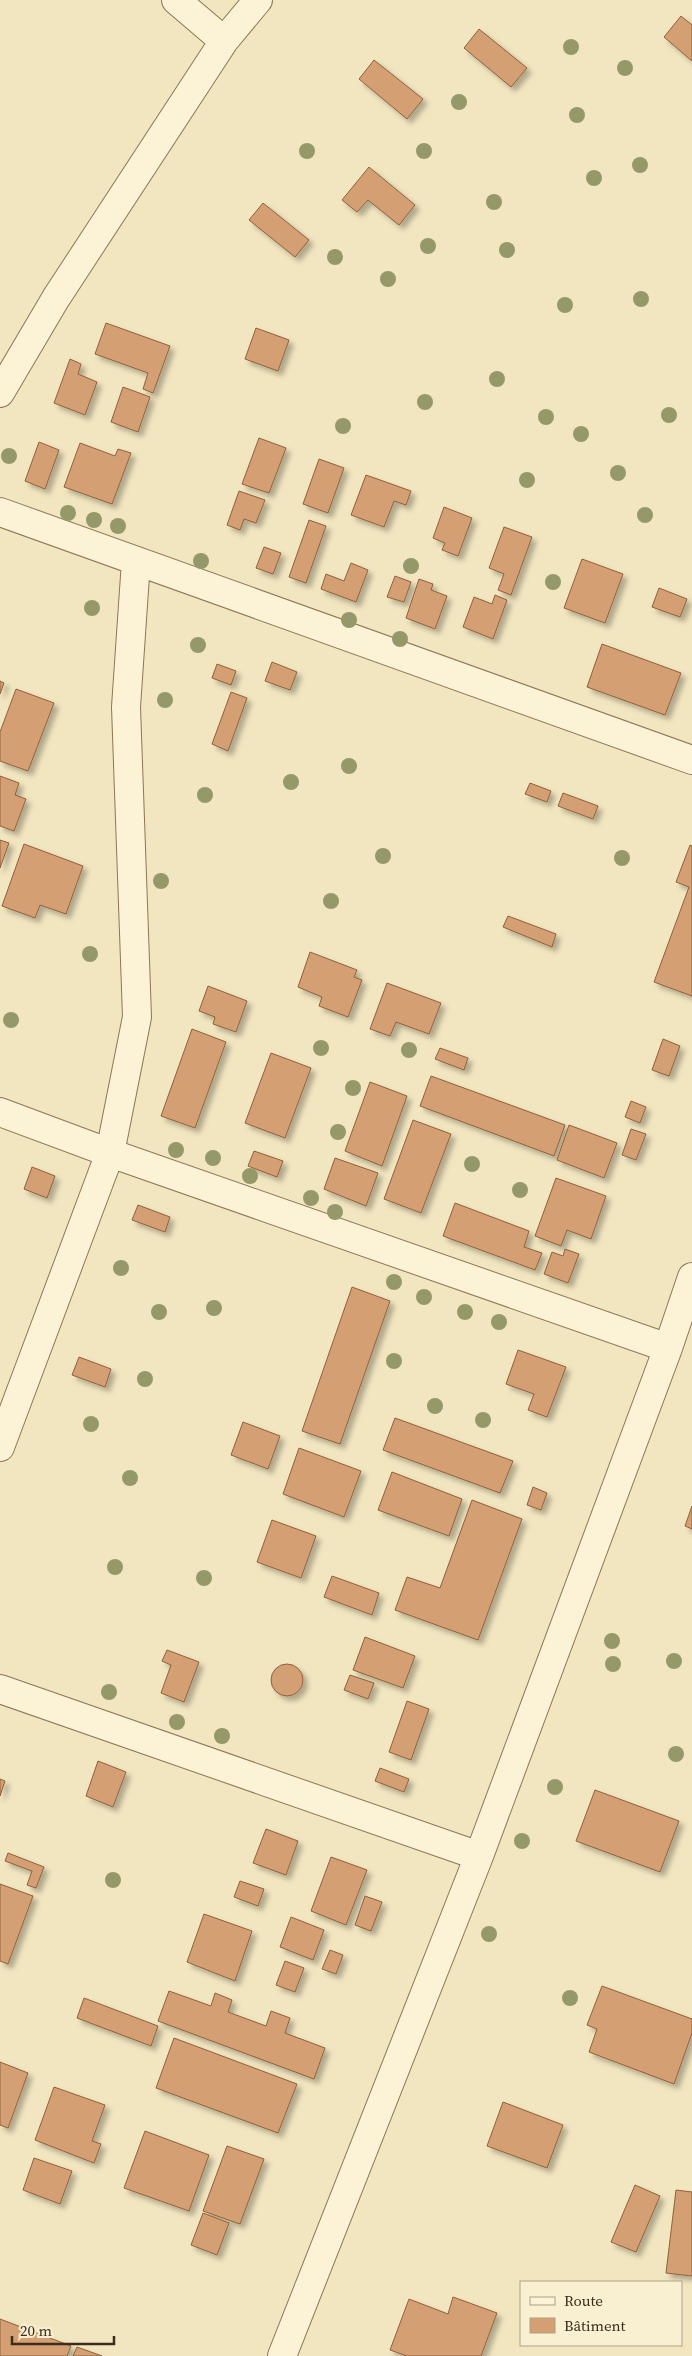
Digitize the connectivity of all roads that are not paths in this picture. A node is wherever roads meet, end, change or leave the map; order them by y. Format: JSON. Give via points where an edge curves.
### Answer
{"nodes":[{"id":1,"x":176,"y":0,"type":"edge"},
{"id":2,"x":258,"y":0,"type":"edge"},
{"id":3,"x":224,"y":41,"type":"junction"},
{"id":4,"x":0,"y":393,"type":"edge"},
{"id":5,"x":0,"y":512,"type":"edge"},
{"id":6,"x":136,"y":561,"type":"junction"},
{"id":7,"x":692,"y":760,"type":"edge"},
{"id":8,"x":0,"y":1112,"type":"edge"},
{"id":9,"x":110,"y":1152,"type":"junction"},
{"id":10,"x":692,"y":1277,"type":"edge"},
{"id":11,"x":668,"y":1348,"type":"junction"},
{"id":12,"x":0,"y":1447,"type":"edge"},
{"id":13,"x":0,"y":1689,"type":"edge"},
{"id":14,"x":478,"y":1856,"type":"junction"},
{"id":15,"x":282,"y":2356,"type":"edge"}],
"edges":[{"from":1,"to":3,"type":"street"},
{"from":2,"to":3,"type":"street"},
{"from":3,"to":4,"type":"street","via":[[56,298]]},
{"from":5,"to":6,"type":"street"},
{"from":6,"to":7,"type":"street"},
{"from":6,"to":9,"type":"street","via":[[126,707],[137,1017]]},
{"from":8,"to":9,"type":"street"},
{"from":9,"to":11,"type":"street"},
{"from":9,"to":12,"type":"street"},
{"from":10,"to":11,"type":"street"},
{"from":11,"to":14,"type":"street"},
{"from":13,"to":14,"type":"street"},
{"from":14,"to":15,"type":"street"}]}
